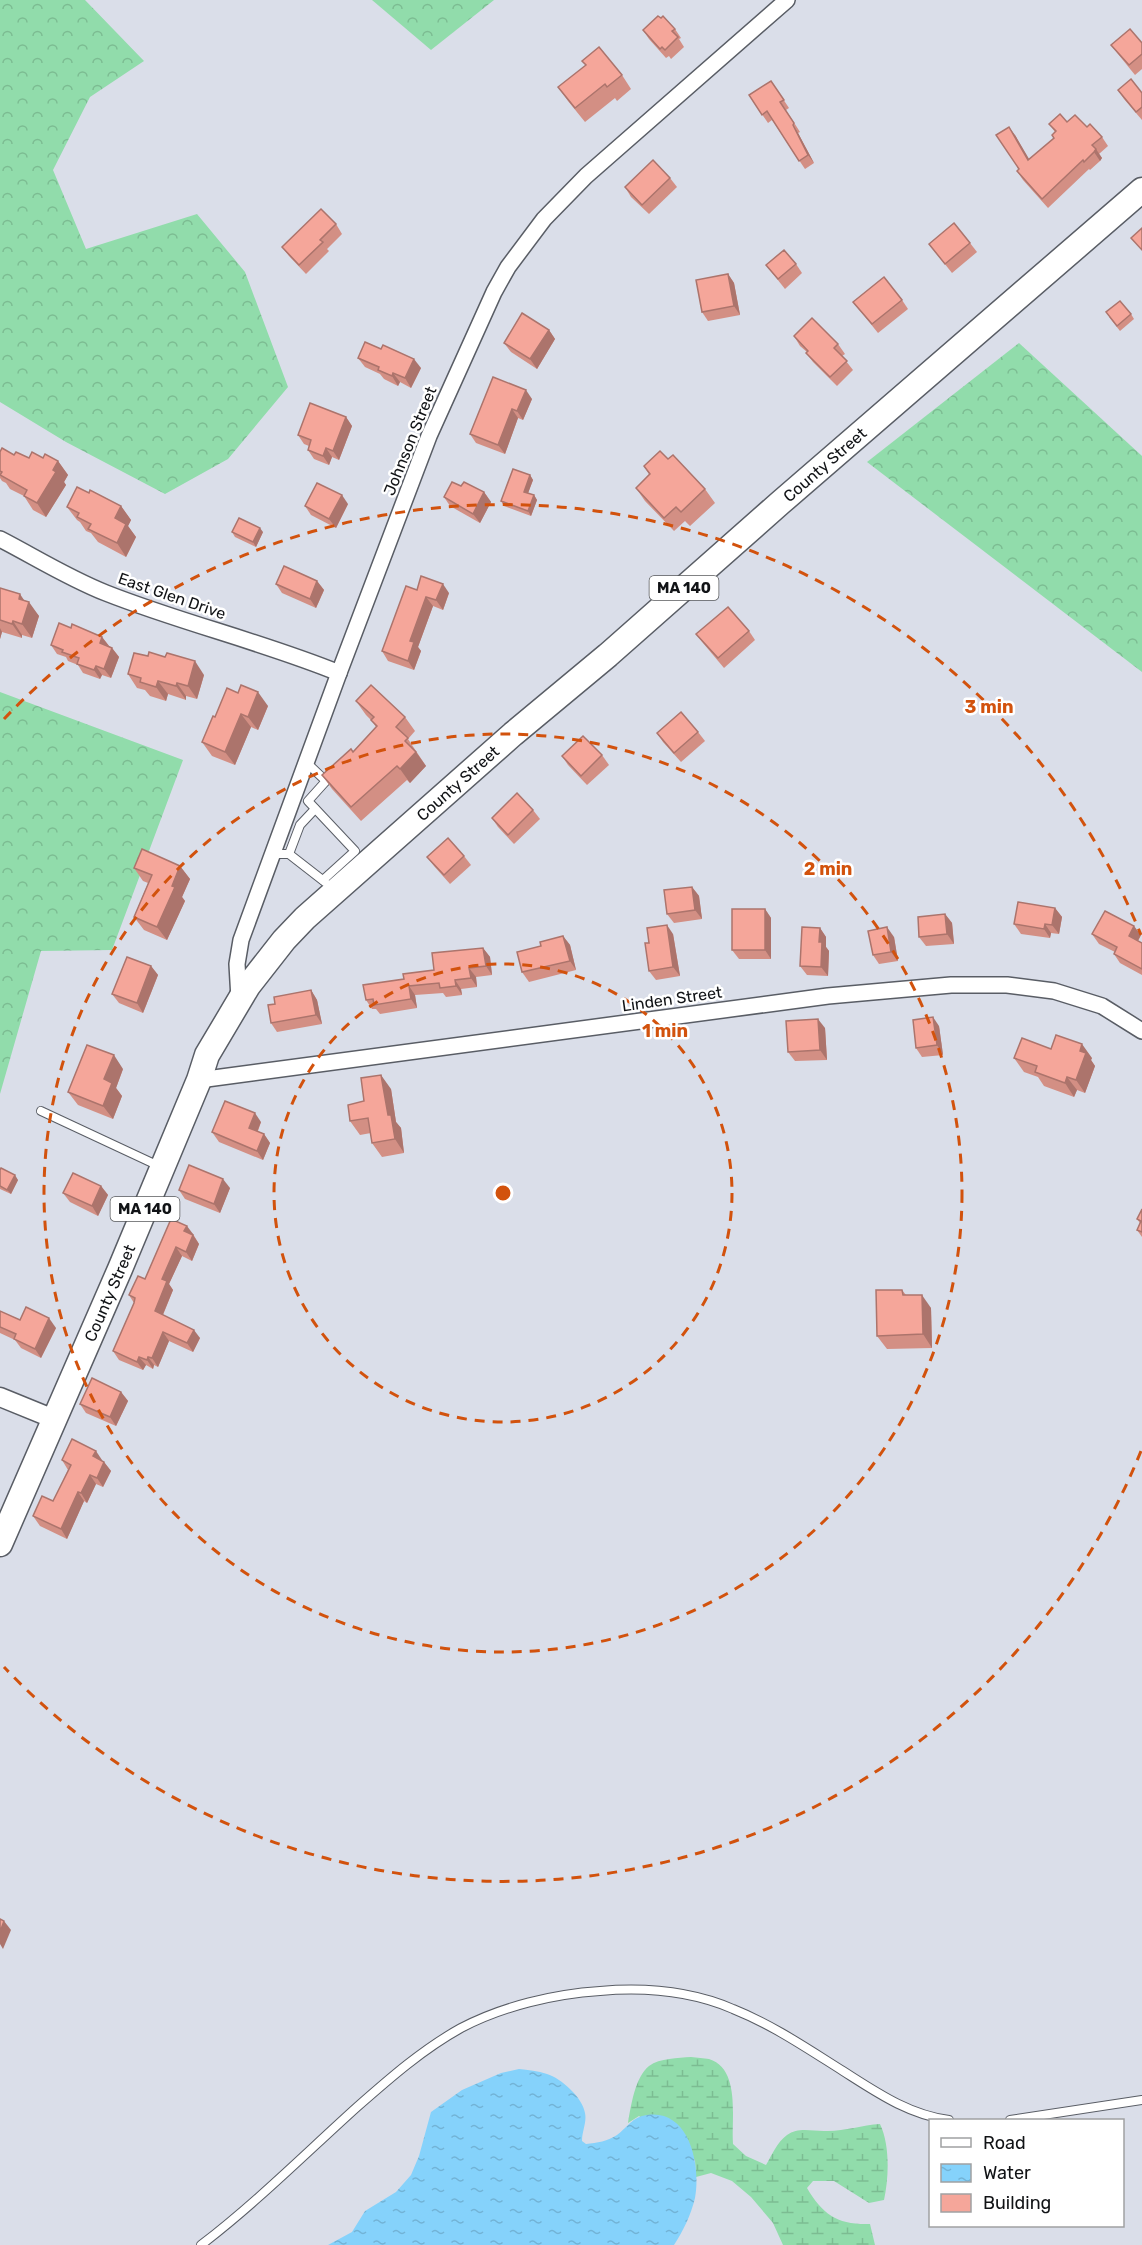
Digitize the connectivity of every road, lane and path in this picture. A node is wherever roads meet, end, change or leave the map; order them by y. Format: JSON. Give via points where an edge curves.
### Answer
{"nodes":[{"id":1,"x":787,"y":0,"type":"edge"},
{"id":2,"x":1142,"y":190,"type":"edge"},
{"id":3,"x":0,"y":539,"type":"edge"},
{"id":4,"x":339,"y":673,"type":"junction"},
{"id":5,"x":306,"y":762,"type":"junction"},
{"id":6,"x":339,"y":769,"type":"edge"},
{"id":7,"x":326,"y":781,"type":"junction"},
{"id":8,"x":315,"y":809,"type":"junction"},
{"id":9,"x":272,"y":854,"type":"junction"},
{"id":10,"x":289,"y":854,"type":"junction"},
{"id":11,"x":329,"y":886,"type":"junction"},
{"id":12,"x":239,"y":999,"type":"junction"},
{"id":13,"x":1142,"y":1031,"type":"edge"},
{"id":14,"x":199,"y":1080,"type":"junction"},
{"id":15,"x":41,"y":1111,"type":"dead end"},
{"id":16,"x":162,"y":1168,"type":"junction"},
{"id":17,"x":0,"y":1397,"type":"edge"},
{"id":18,"x":54,"y":1419,"type":"junction"},
{"id":19,"x":0,"y":1544,"type":"edge"},
{"id":20,"x":1142,"y":2100,"type":"edge"},
{"id":21,"x":941,"y":2119,"type":"edge"},
{"id":22,"x":1023,"y":2119,"type":"edge"},
{"id":23,"x":201,"y":2245,"type":"edge"}],
"edges":[{"from":1,"to":4,"type":"street","name":"Johnson Street","via":[[586,176],[544,219],[508,267],[429,436]]},
{"from":2,"to":11,"type":"main road","name":"County Street","number":"MA 140","via":[[608,655]]},
{"from":3,"to":4,"type":"street","name":"East Glen Drive","via":[[106,593]]},
{"from":4,"to":5,"type":"street","name":"Johnson Street"},
{"from":5,"to":7,"type":"lane"},
{"from":5,"to":9,"type":"street","name":"Johnson Street"},
{"from":6,"to":7,"type":"lane"},
{"from":7,"to":8,"type":"lane","via":[[308,801]]},
{"from":8,"to":10,"type":"lane","via":[[300,825]]},
{"from":8,"to":11,"type":"lane","via":[[355,851]]},
{"from":9,"to":10,"type":"lane"},
{"from":9,"to":12,"type":"street","name":"Johnson Street","via":[[241,940],[237,964]]},
{"from":10,"to":11,"type":"lane"},
{"from":11,"to":12,"type":"main road","name":"County Street","number":"MA 140"},
{"from":12,"to":14,"type":"main road","name":"County Street","number":"MA 140","via":[[207,1055]]},
{"from":13,"to":14,"type":"street","name":"Linden Street","via":[[1102,1006],[1054,991],[951,984],[828,996]]},
{"from":14,"to":16,"type":"main road","name":"County Street","number":"MA 140"},
{"from":15,"to":16,"type":"lane"},
{"from":16,"to":18,"type":"main road","name":"County Street","number":"MA 140"},
{"from":17,"to":18,"type":"street"},
{"from":18,"to":19,"type":"main road","name":"County Street","number":"MA 140"},
{"from":20,"to":22,"type":"lane"},
{"from":21,"to":23,"type":"lane","via":[[888,2099],[786,2034],[721,2003],[654,1990],[565,1995],[488,2016],[439,2041],[395,2074]]}]}
